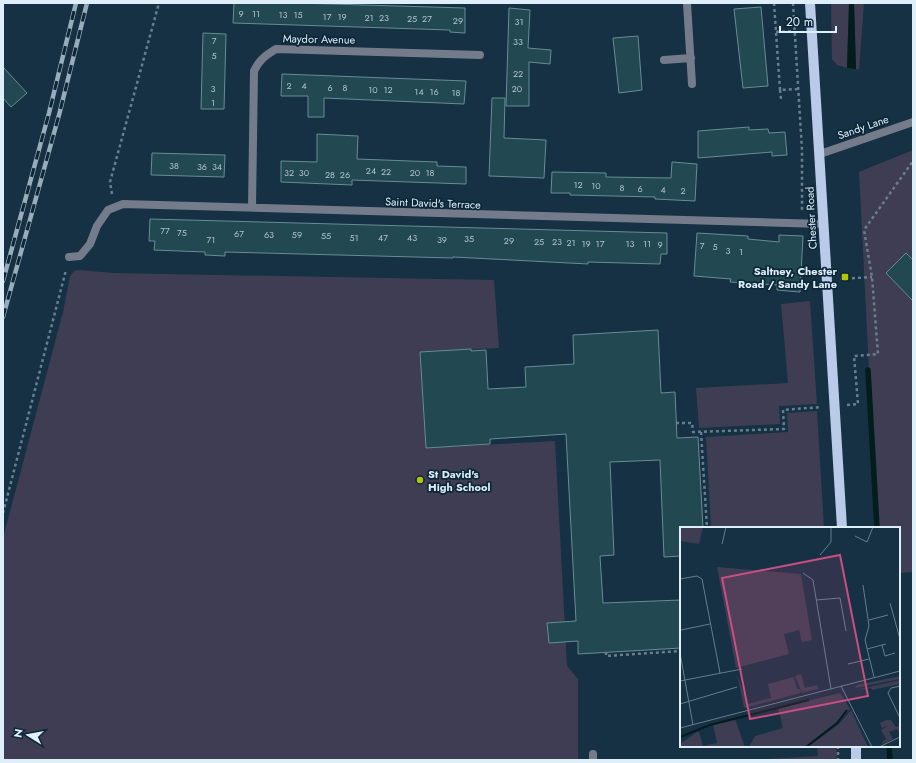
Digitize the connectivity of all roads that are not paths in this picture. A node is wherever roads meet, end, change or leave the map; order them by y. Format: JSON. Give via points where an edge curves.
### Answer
{"nodes":[{"id":1,"x":687,"y":3,"type":"edge"},
{"id":2,"x":810,"y":3,"type":"edge"},
{"id":3,"x":480,"y":55,"type":"dead end"},
{"id":4,"x":691,"y":58,"type":"junction"},
{"id":5,"x":664,"y":60,"type":"dead end"},
{"id":6,"x":692,"y":84,"type":"dead end"},
{"id":7,"x":913,"y":122,"type":"edge"},
{"id":8,"x":820,"y":154,"type":"junction"},
{"id":9,"x":252,"y":207,"type":"junction"},
{"id":10,"x":823,"y":224,"type":"junction"},
{"id":11,"x":69,"y":257,"type":"road end"},
{"id":12,"x":842,"y":527,"type":"edge"},
{"id":13,"x":856,"y":747,"type":"edge"},
{"id":14,"x":856,"y":760,"type":"edge"}],
"edges":[{"from":1,"to":4,"type":"street"},
{"from":2,"to":8,"type":"main road","name":"Chester Road"},
{"from":3,"to":9,"type":"street","name":"Maydor Avenue","via":[[280,49],[268,54],[254,71]]},
{"from":4,"to":5,"type":"street"},
{"from":4,"to":6,"type":"street"},
{"from":7,"to":8,"type":"street","name":"Sandy Lane"},
{"from":8,"to":10,"type":"main road","name":"Chester Road"},
{"from":9,"to":10,"type":"street","name":"Saint David's Terrace"},
{"from":9,"to":11,"type":"street","name":"Saint David's Terrace","via":[[123,204],[108,210],[97,226],[90,244],[80,256]]},
{"from":10,"to":12,"type":"main road","name":"Chester Road"},
{"from":13,"to":14,"type":"main road"}]}
